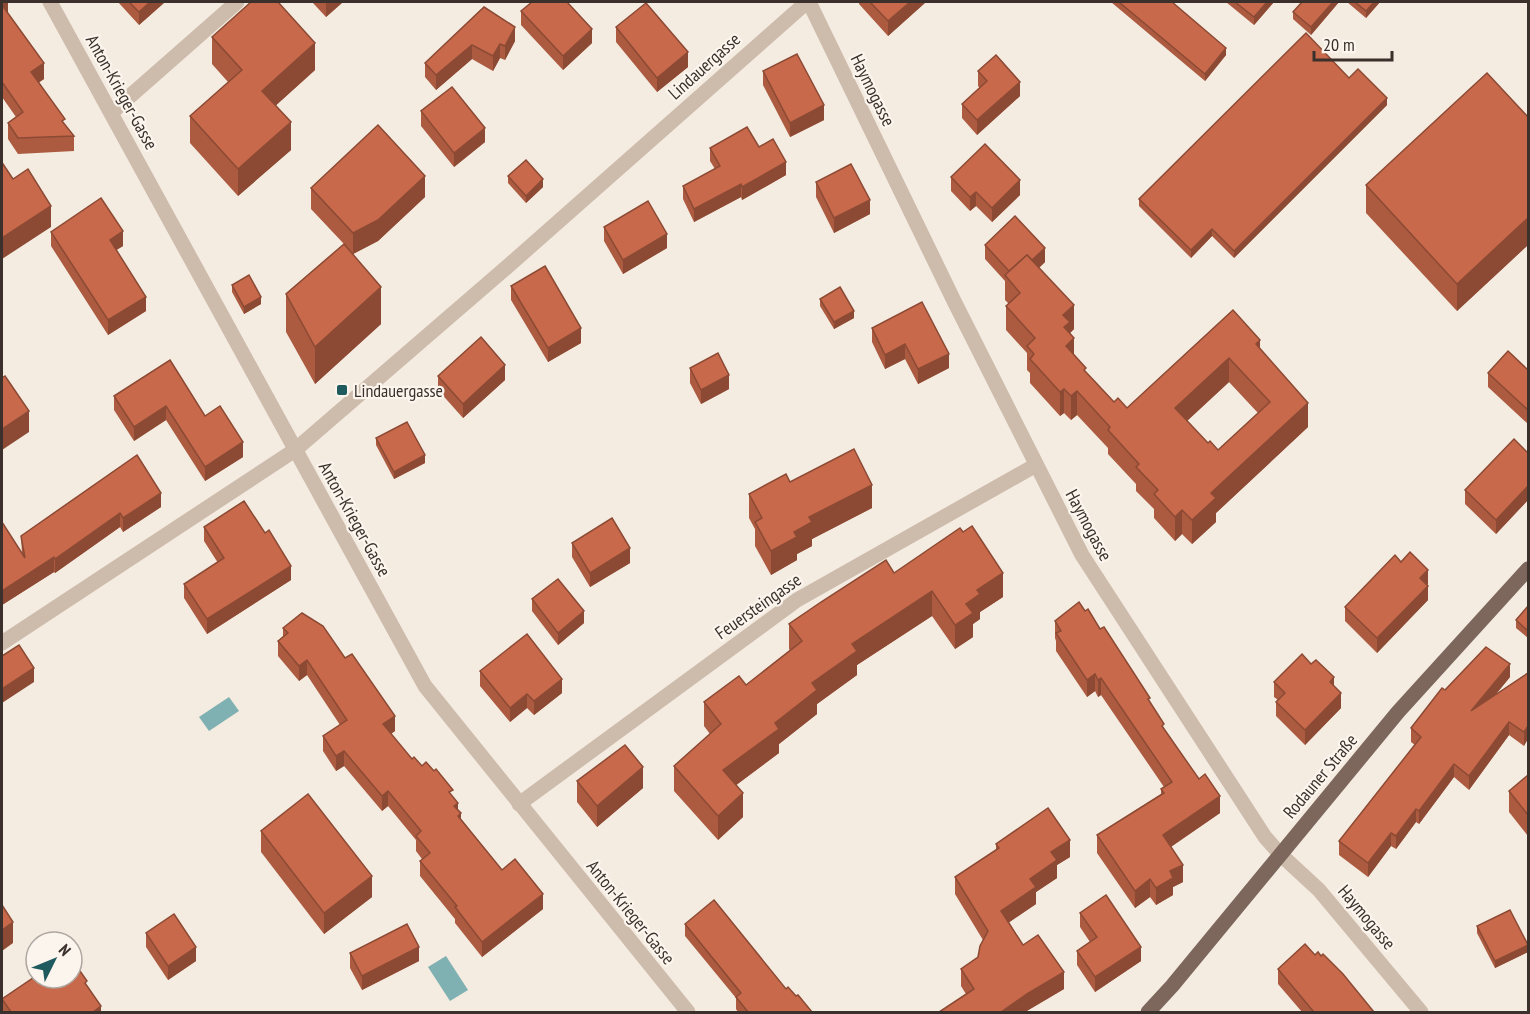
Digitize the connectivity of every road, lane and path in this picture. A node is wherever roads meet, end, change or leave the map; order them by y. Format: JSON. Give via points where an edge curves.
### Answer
{"nodes":[{"id":1,"x":50,"y":2,"type":"edge"},
{"id":2,"x":237,"y":2,"type":"edge"},
{"id":3,"x":808,"y":2,"type":"edge"},
{"id":4,"x":112,"y":112,"type":"junction"},
{"id":5,"x":295,"y":450,"type":"junction"},
{"id":6,"x":1036,"y":465,"type":"junction"},
{"id":7,"x":1528,"y":570,"type":"edge"},
{"id":8,"x":2,"y":643,"type":"edge"},
{"id":9,"x":519,"y":804,"type":"junction"},
{"id":10,"x":1280,"y":854,"type":"junction"},
{"id":11,"x":688,"y":1012,"type":"edge"},
{"id":12,"x":1148,"y":1012,"type":"edge"},
{"id":13,"x":1421,"y":1012,"type":"edge"}],
"edges":[{"from":1,"to":4,"type":"street","name":"Anton-Krieger-Gasse"},
{"from":2,"to":4,"type":"street"},
{"from":3,"to":5,"type":"street","name":"Lindauergasse"},
{"from":3,"to":6,"type":"street","name":"Haymogasse"},
{"from":4,"to":5,"type":"street","name":"Anton-Krieger-Gasse"},
{"from":5,"to":8,"type":"street","name":"Lindauergasse"},
{"from":5,"to":9,"type":"street","name":"Anton-Krieger-Gasse","via":[[425,686]]},
{"from":6,"to":9,"type":"street","name":"Feuersteingasse","via":[[797,600]]},
{"from":6,"to":10,"type":"street","name":"Haymogasse","via":[[1108,597],[1265,837]]},
{"from":7,"to":10,"type":"main road","name":"Rodauner Straße","via":[[1398,712]]},
{"from":9,"to":11,"type":"street","name":"Anton-Krieger-Gasse"},
{"from":10,"to":12,"type":"main road","name":"Rodauner Straße"},
{"from":10,"to":13,"type":"street","name":"Haymogasse","via":[[1319,890]]}]}
